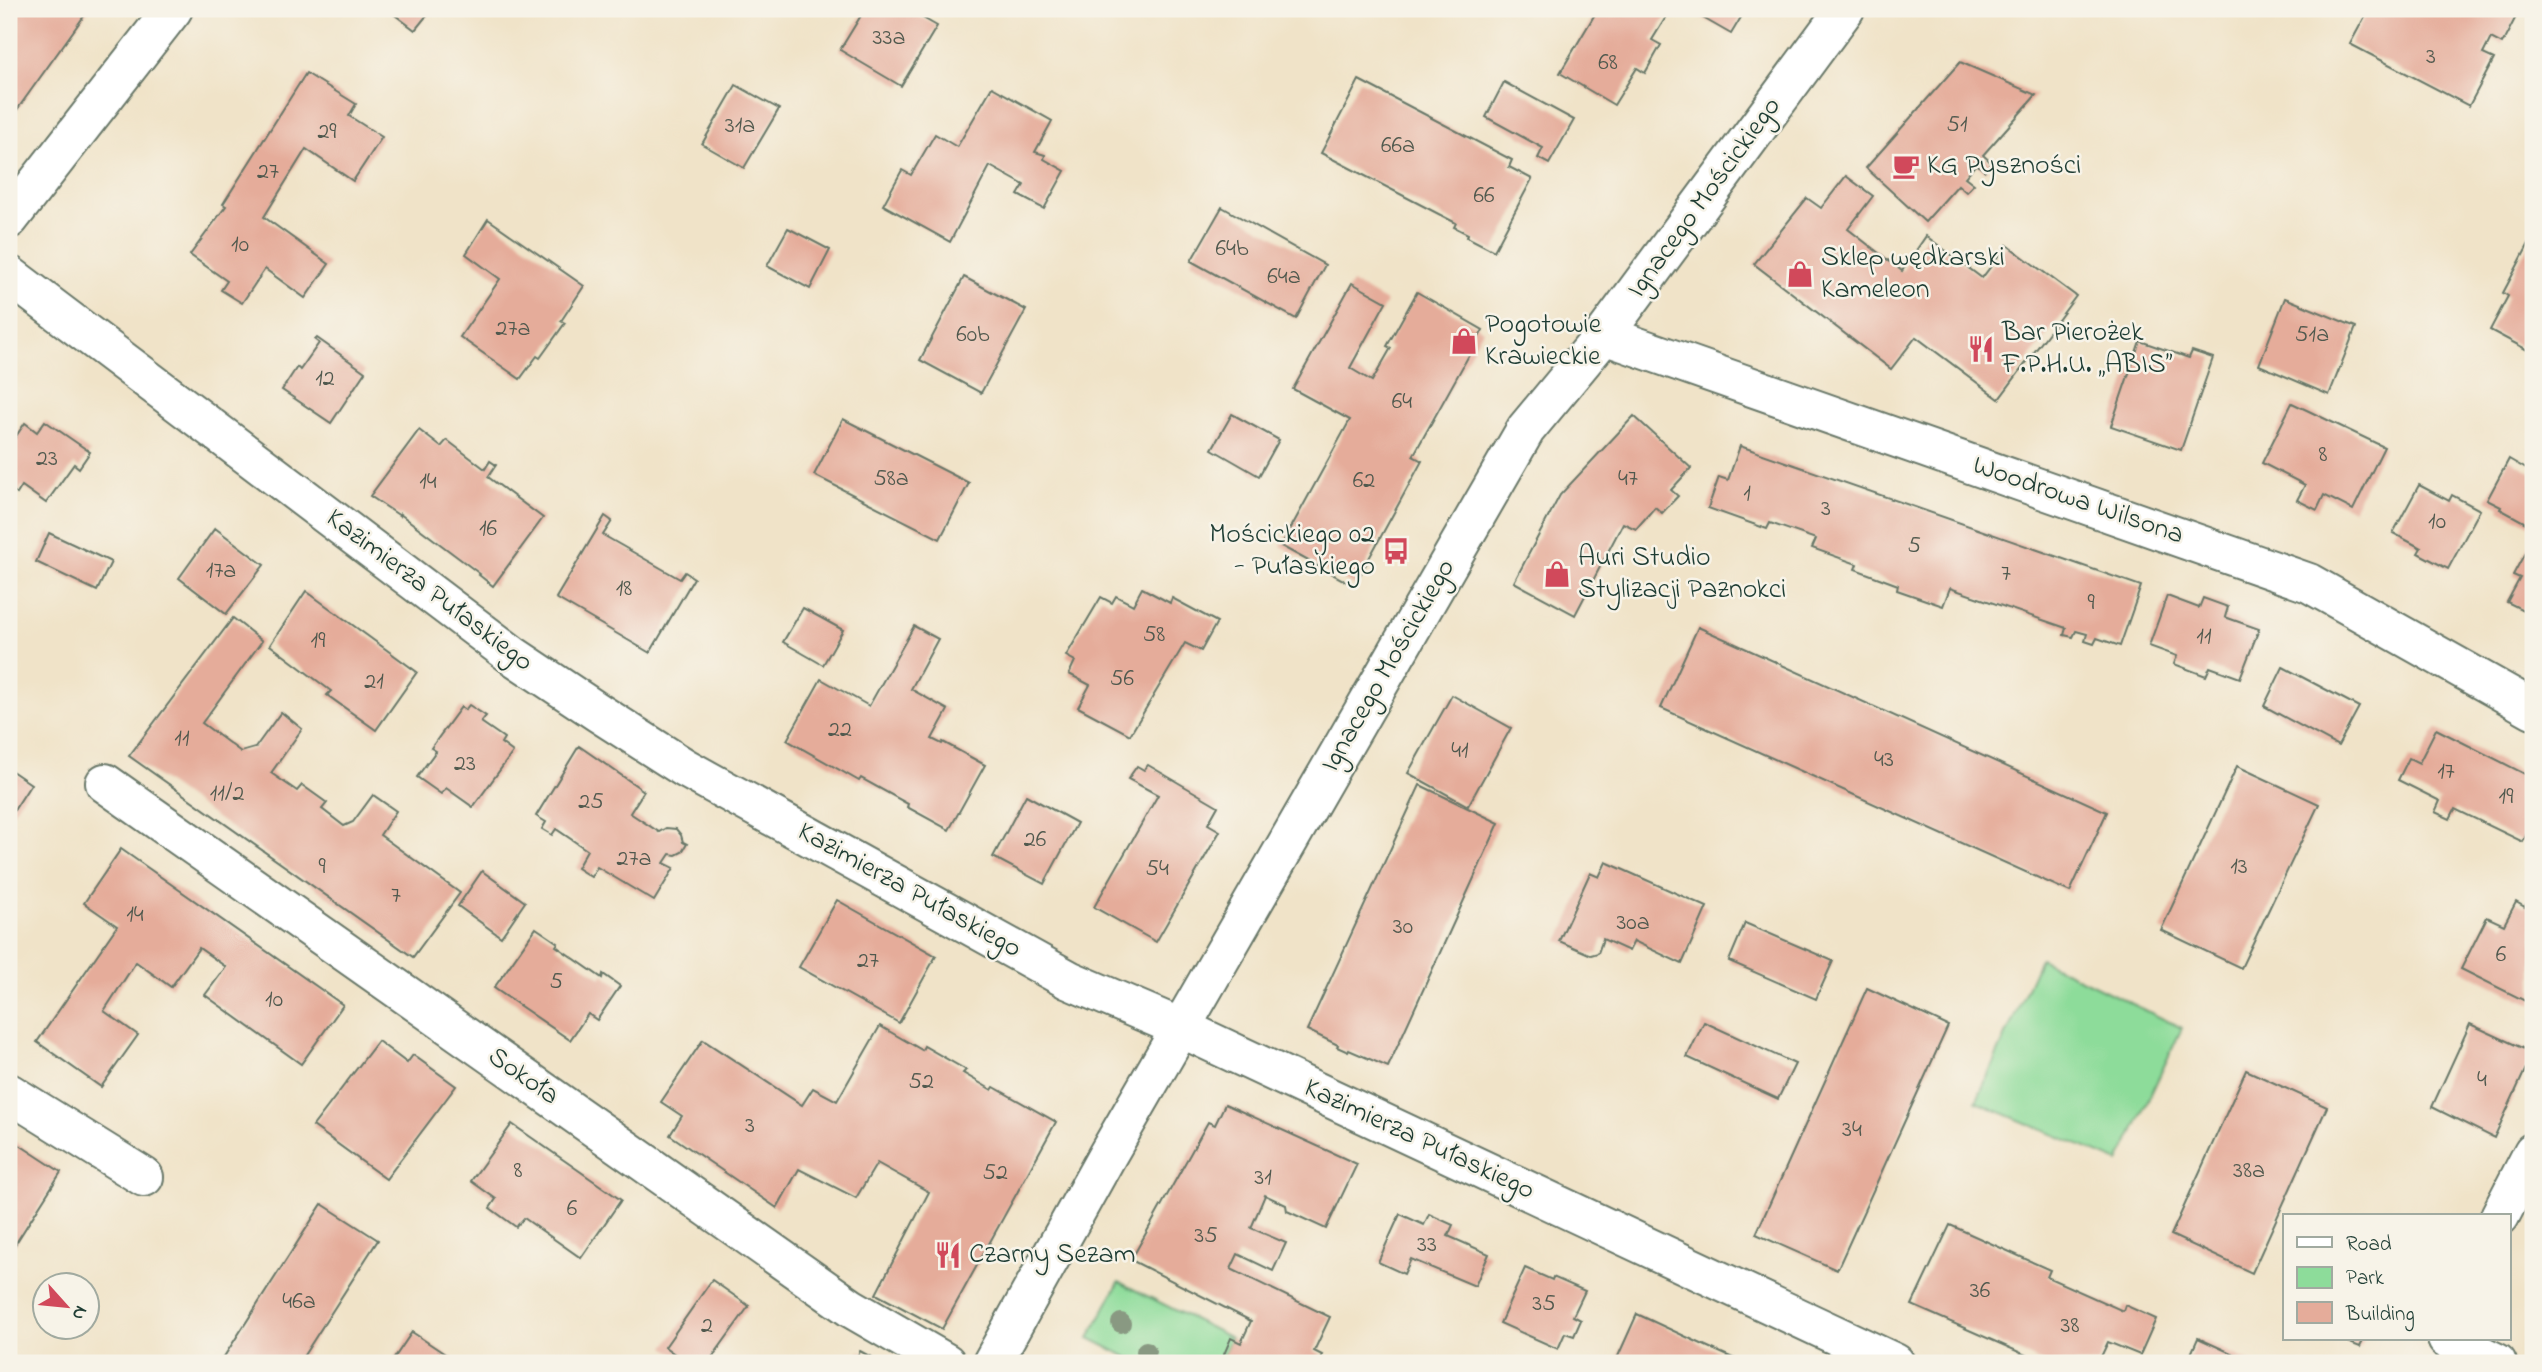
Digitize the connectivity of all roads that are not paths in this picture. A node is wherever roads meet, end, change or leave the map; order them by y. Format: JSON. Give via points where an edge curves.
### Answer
{"nodes":[{"id":1,"x":173,"y":9,"type":"edge"},
{"id":2,"x":1844,"y":9,"type":"edge"},
{"id":3,"x":9,"y":219,"type":"edge"},
{"id":4,"x":9,"y":275,"type":"edge"},
{"id":5,"x":1604,"y":335,"type":"junction"},
{"id":6,"x":2533,"y":709,"type":"edge"},
{"id":7,"x":105,"y":783,"type":"dead end"},
{"id":8,"x":1181,"y":1028,"type":"junction"},
{"id":9,"x":9,"y":1093,"type":"edge"},
{"id":10,"x":2533,"y":1152,"type":"edge"},
{"id":11,"x":144,"y":1177,"type":"dead end"},
{"id":12,"x":2501,"y":1214,"type":"edge"},
{"id":13,"x":2449,"y":1340,"type":"edge"},
{"id":14,"x":946,"y":1363,"type":"edge"},
{"id":15,"x":992,"y":1363,"type":"edge"},
{"id":16,"x":1895,"y":1363,"type":"edge"},
{"id":17,"x":2497,"y":1363,"type":"edge"}],
"edges":[{"from":1,"to":3,"type":"street"},
{"from":2,"to":5,"type":"street","name":"Ignacego Mościckiego"},
{"from":4,"to":8,"type":"street","name":"Kazimierza Pułaskiego","via":[[512,655],[599,713],[685,768],[1069,980]]},
{"from":5,"to":6,"type":"street","name":"Woodrowa Wilsona","via":[[2309,583]]},
{"from":5,"to":8,"type":"street","name":"Ignacego Mościckiego","via":[[1526,429]]},
{"from":7,"to":14,"type":"street","name":"Sokoła","via":[[851,1308]]},
{"from":8,"to":15,"type":"street","name":"Ignacego Mościckiego"},
{"from":8,"to":16,"type":"street","name":"Kazimierza Pułaskiego"},
{"from":9,"to":11,"type":"street"},
{"from":10,"to":12,"type":"street"},
{"from":13,"to":17,"type":"street"}]}
